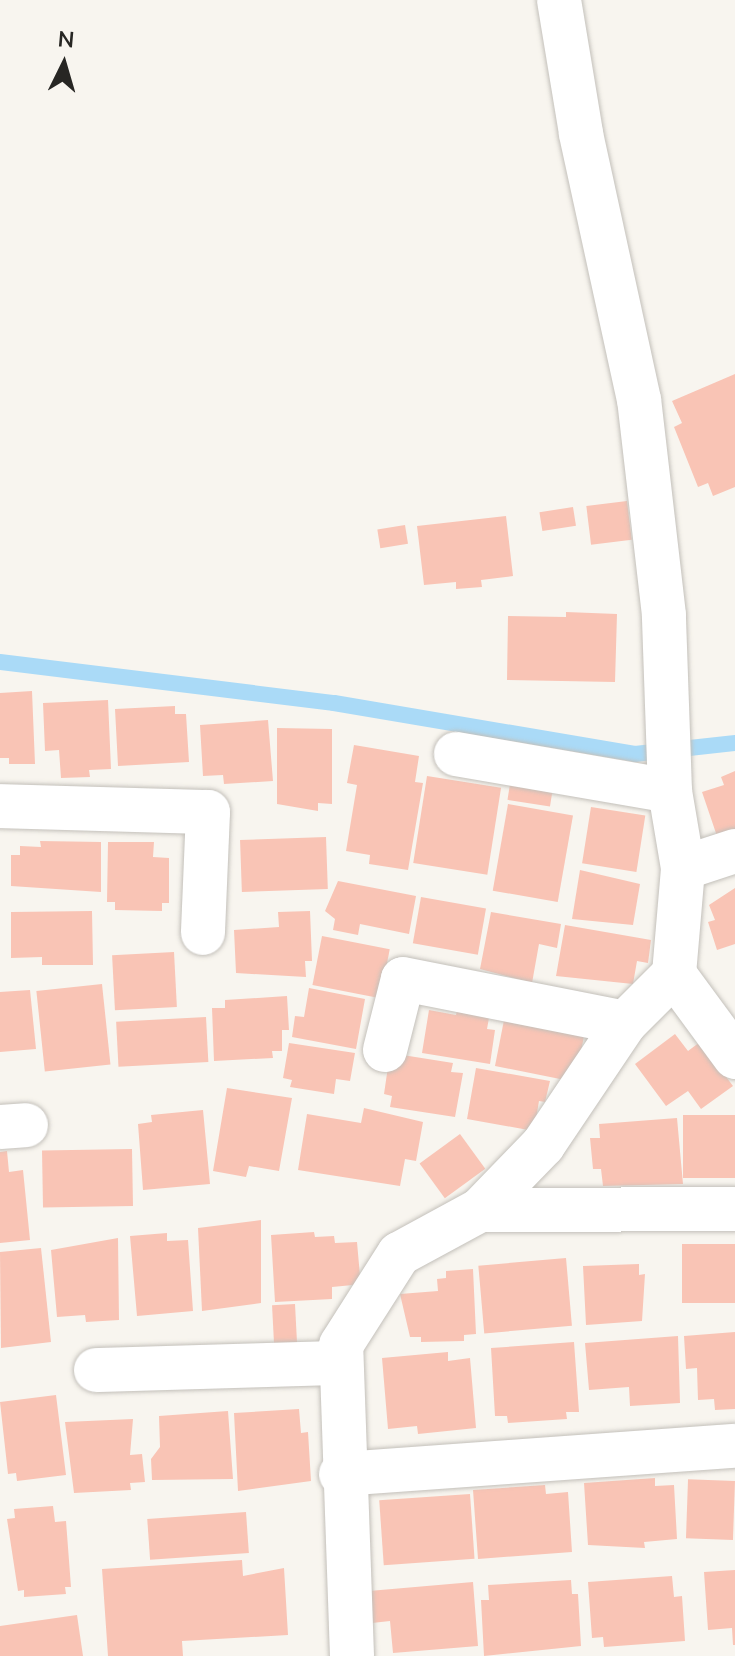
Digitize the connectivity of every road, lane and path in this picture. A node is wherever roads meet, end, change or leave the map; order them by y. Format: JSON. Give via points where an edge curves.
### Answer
{"nodes":[{"id":1,"x":559,"y":0,"type":"edge"},
{"id":2,"x":456,"y":754,"type":"dead end"},
{"id":3,"x":670,"y":791,"type":"junction"},
{"id":4,"x":0,"y":806,"type":"edge"},
{"id":5,"x":735,"y":851,"type":"edge"},
{"id":6,"x":683,"y":868,"type":"junction"},
{"id":7,"x":203,"y":933,"type":"dead end"},
{"id":8,"x":674,"y":974,"type":"junction"},
{"id":9,"x":625,"y":1023,"type":"junction"},
{"id":10,"x":385,"y":1050,"type":"dead end"},
{"id":11,"x":735,"y":1057,"type":"edge"},
{"id":12,"x":735,"y":1209,"type":"edge"},
{"id":13,"x":480,"y":1210,"type":"junction"},
{"id":14,"x":338,"y":1363,"type":"junction"},
{"id":15,"x":96,"y":1370,"type":"dead end"},
{"id":16,"x":735,"y":1446,"type":"edge"},
{"id":17,"x":341,"y":1474,"type":"junction"},
{"id":18,"x":352,"y":1656,"type":"edge"}],
"edges":[{"from":1,"to":3,"type":"street","via":[[581,133],[639,400],[664,615]]},
{"from":2,"to":3,"type":"street"},
{"from":3,"to":6,"type":"street"},
{"from":4,"to":7,"type":"street","via":[[208,812]]},
{"from":5,"to":6,"type":"street"},
{"from":6,"to":8,"type":"street"},
{"from":8,"to":9,"type":"street"},
{"from":8,"to":11,"type":"street"},
{"from":9,"to":10,"type":"street","via":[[403,979]]},
{"from":9,"to":13,"type":"street","via":[[543,1145]]},
{"from":12,"to":13,"type":"street"},
{"from":13,"to":14,"type":"street","via":[[399,1254],[341,1345]]},
{"from":14,"to":15,"type":"street"},
{"from":14,"to":17,"type":"street"},
{"from":16,"to":17,"type":"street"},
{"from":17,"to":18,"type":"street"}]}
